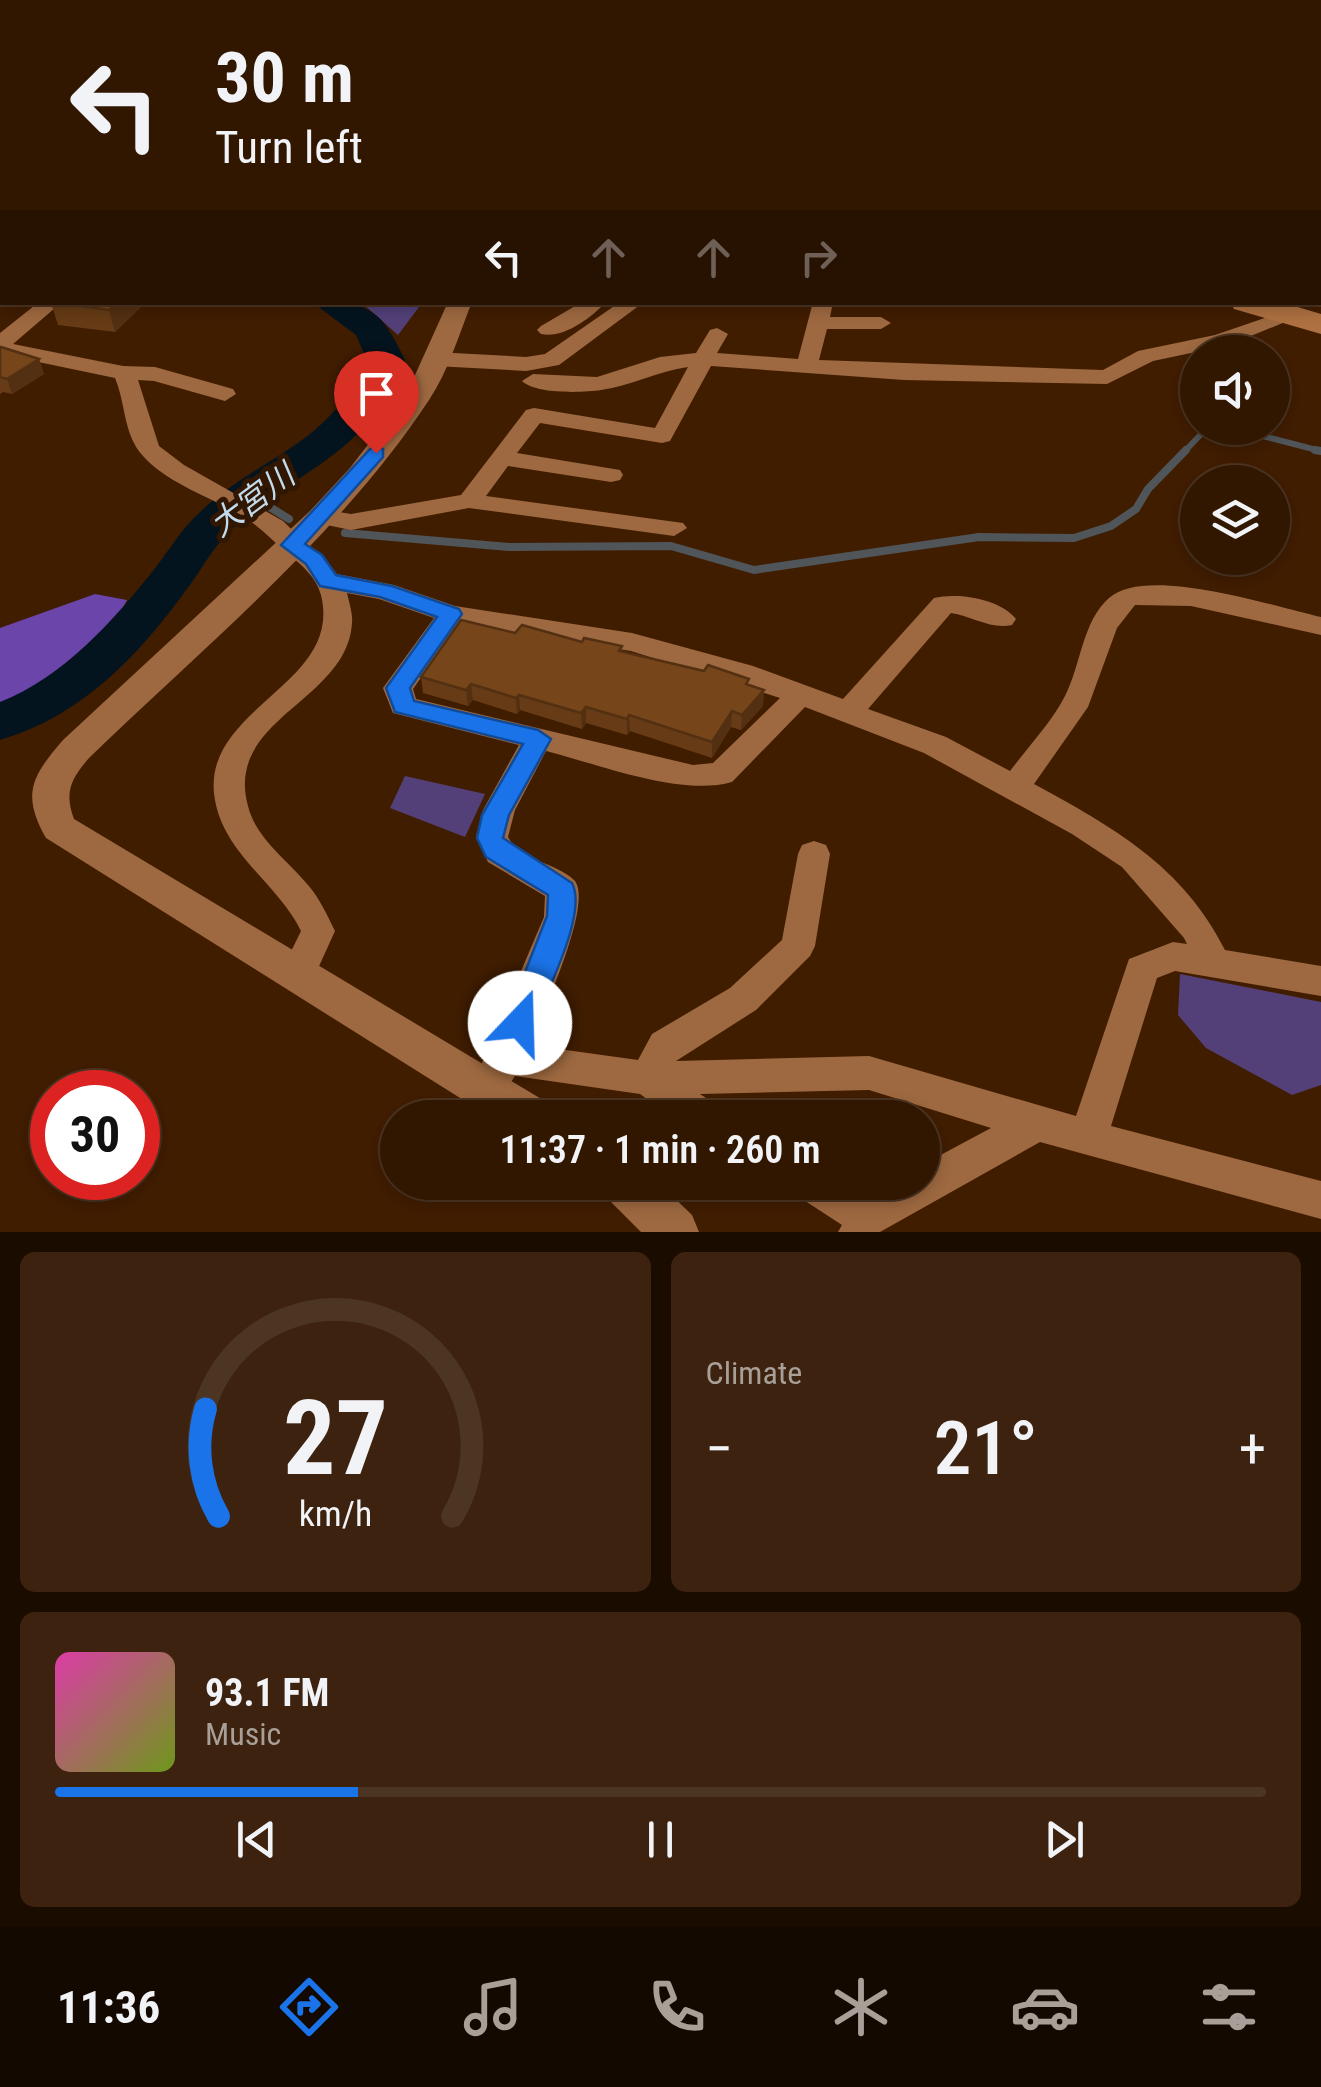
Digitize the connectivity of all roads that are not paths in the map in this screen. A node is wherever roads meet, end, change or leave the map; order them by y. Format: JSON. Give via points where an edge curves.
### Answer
{"nodes":[{"id":1,"x":48,"y":305,"type":"edge"},
{"id":2,"x":459,"y":305,"type":"edge"},
{"id":3,"x":592,"y":305,"type":"edge"},
{"id":4,"x":630,"y":305,"type":"edge"},
{"id":5,"x":1254,"y":305,"type":"edge"},
{"id":6,"x":820,"y":313,"type":"edge"},
{"id":7,"x":1306,"y":320,"type":"edge"},
{"id":8,"x":867,"y":327,"type":"dead end"},
{"id":9,"x":548,"y":330,"type":"dead end"},
{"id":10,"x":717,"y":334,"type":"dead end"},
{"id":11,"x":0,"y":346,"type":"edge"},
{"id":12,"x":435,"y":359,"type":"junction"},
{"id":13,"x":704,"y":359,"type":"junction"},
{"id":14,"x":806,"y":366,"type":"junction"},
{"id":15,"x":123,"y":373,"type":"junction"},
{"id":16,"x":533,"y":381,"type":"dead end"},
{"id":17,"x":226,"y":394,"type":"dead end"},
{"id":18,"x":501,"y":458,"type":"junction"},
{"id":19,"x":611,"y":475,"type":"dead end"},
{"id":20,"x":469,"y":501,"type":"junction"},
{"id":21,"x":321,"y":517,"type":"junction"},
{"id":22,"x":674,"y":528,"type":"dead end"},
{"id":23,"x":284,"y":536,"type":"junction"},
{"id":24,"x":328,"y":581,"type":"junction"},
{"id":25,"x":451,"y":614,"type":"junction"},
{"id":26,"x":1002,"y":619,"type":"dead end"},
{"id":27,"x":1321,"y":626,"type":"edge"},
{"id":28,"x":800,"y":695,"type":"junction"},
{"id":29,"x":848,"y":713,"type":"junction"},
{"id":30,"x":538,"y":739,"type":"junction"},
{"id":31,"x":1014,"y":789,"type":"junction"},
{"id":32,"x":814,"y":854,"type":"dead end"},
{"id":33,"x":1212,"y":960,"type":"junction"},
{"id":34,"x":297,"y":976,"type":"junction"},
{"id":35,"x":1321,"y":981,"type":"edge"},
{"id":36,"x":496,"y":1073,"type":"junction"},
{"id":37,"x":648,"y":1078,"type":"junction"},
{"id":38,"x":518,"y":1100,"type":"edge"},
{"id":39,"x":679,"y":1100,"type":"edge"},
{"id":40,"x":1038,"y":1123,"type":"junction"},
{"id":41,"x":1089,"y":1135,"type":"junction"},
{"id":42,"x":642,"y":1200,"type":"edge"},
{"id":43,"x":833,"y":1200,"type":"edge"},
{"id":44,"x":1321,"y":1200,"type":"edge"},
{"id":45,"x":863,"y":1224,"type":"edge"},
{"id":46,"x":675,"y":1232,"type":"edge"}],
"edges":[{"from":1,"to":11,"type":"street"},
{"from":2,"to":12,"type":"street"},
{"from":3,"to":9,"type":"street"},
{"from":4,"to":12,"type":"street","via":[[551,360]]},
{"from":5,"to":7,"type":"main road"},
{"from":6,"to":8,"type":"street"},
{"from":6,"to":14,"type":"street"},
{"from":7,"to":14,"type":"street","via":[[1146,356],[1107,378]]},
{"from":10,"to":13,"type":"street"},
{"from":11,"to":15,"type":"street"},
{"from":12,"to":21,"type":"street","via":[[393,433]]},
{"from":13,"to":14,"type":"street"},
{"from":13,"to":16,"type":"street","via":[[660,364],[599,384]]},
{"from":13,"to":18,"type":"street","via":[[662,436],[534,415]]},
{"from":15,"to":17,"type":"street","via":[[155,374]]},
{"from":15,"to":23,"type":"street","via":[[148,448]]},
{"from":18,"to":19,"type":"street"},
{"from":18,"to":20,"type":"street"},
{"from":20,"to":21,"type":"street","via":[[352,522]]},
{"from":20,"to":22,"type":"street"},
{"from":21,"to":23,"type":"street"},
{"from":23,"to":24,"type":"street"},
{"from":23,"to":34,"type":"street","via":[[76,749],[52,778],[47,803],[60,828]]},
{"from":24,"to":25,"type":"street"},
{"from":24,"to":34,"type":"street","via":[[338,606],[337,634],[308,677],[230,758],[228,787],[239,834],[310,909],[318,930]]},
{"from":25,"to":28,"type":"street","via":[[632,642]]},
{"from":25,"to":30,"type":"street","via":[[398,688],[403,706]]},
{"from":26,"to":29,"type":"street","via":[[944,604]]},
{"from":27,"to":31,"type":"street","via":[[1186,596],[1126,598],[1112,608],[1081,694]]},
{"from":28,"to":29,"type":"street"},
{"from":28,"to":30,"type":"street","via":[[721,774],[693,776]]},
{"from":29,"to":31,"type":"street","via":[[934,745]]},
{"from":30,"to":36,"type":"street","via":[[490,838],[496,850],[562,890],[561,916]]},
{"from":31,"to":33,"type":"street","via":[[1134,858],[1197,929]]},
{"from":32,"to":37,"type":"street","via":[[798,946],[742,999],[665,1045]]},
{"from":33,"to":35,"type":"street"},
{"from":33,"to":41,"type":"street","via":[[1173,956],[1142,969]]},
{"from":34,"to":36,"type":"street"},
{"from":36,"to":37,"type":"street"},
{"from":36,"to":38,"type":"street"},
{"from":37,"to":39,"type":"street"},
{"from":37,"to":40,"type":"street","via":[[869,1073]]},
{"from":40,"to":41,"type":"street"},
{"from":40,"to":45,"type":"street"},
{"from":41,"to":44,"type":"street"},
{"from":42,"to":46,"type":"street"},
{"from":43,"to":45,"type":"street"}]}
